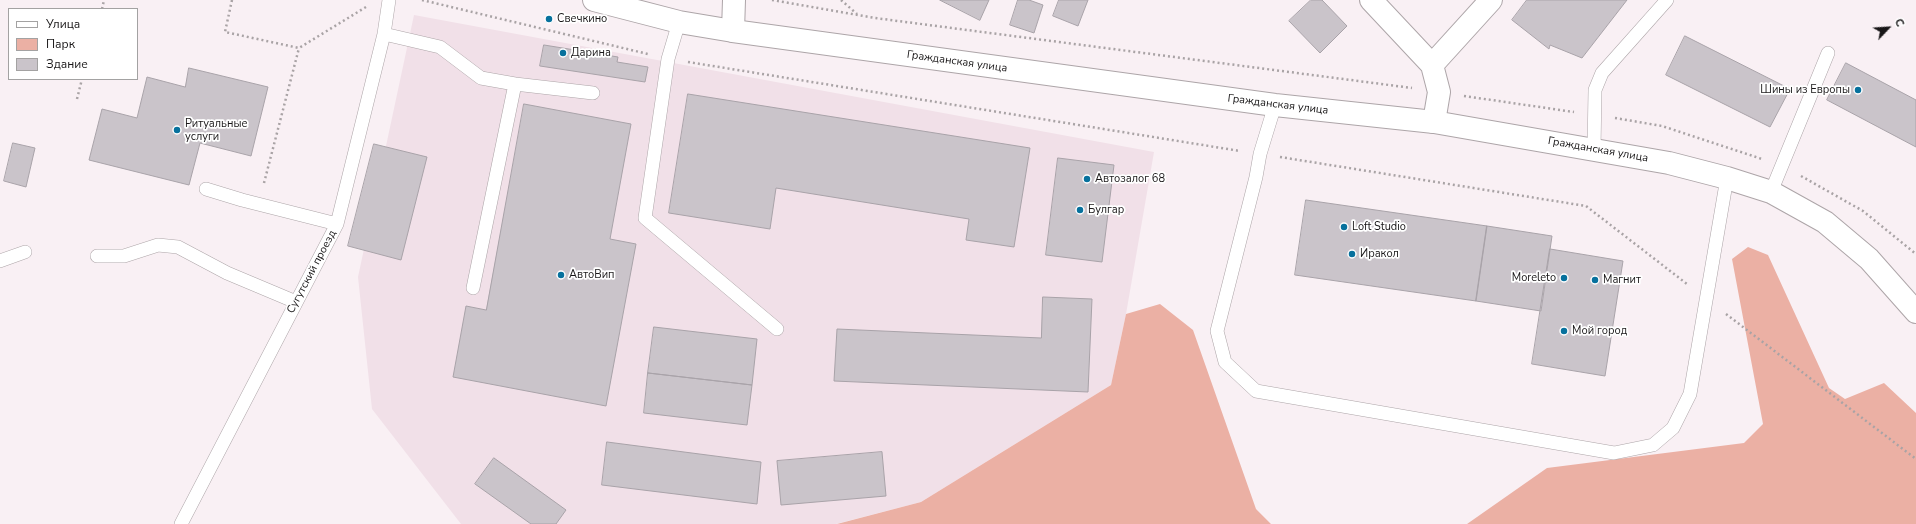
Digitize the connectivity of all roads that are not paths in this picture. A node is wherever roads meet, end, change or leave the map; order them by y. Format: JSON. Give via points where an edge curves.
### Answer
{"nodes":[{"id":1,"x":389,"y":0,"type":"edge"},
{"id":2,"x":594,"y":0,"type":"edge"},
{"id":3,"x":734,"y":0,"type":"edge"},
{"id":4,"x":1371,"y":0,"type":"edge"},
{"id":5,"x":1491,"y":0,"type":"edge"},
{"id":6,"x":1667,"y":0,"type":"edge"},
{"id":7,"x":680,"y":22,"type":"junction"},
{"id":8,"x":733,"y":31,"type":"junction"},
{"id":9,"x":384,"y":34,"type":"junction"},
{"id":10,"x":1828,"y":53,"type":"dead end"},
{"id":11,"x":1432,"y":65,"type":"junction"},
{"id":12,"x":515,"y":84,"type":"junction"},
{"id":13,"x":593,"y":92,"type":"dead end"},
{"id":14,"x":1275,"y":105,"type":"junction"},
{"id":15,"x":1434,"y":122,"type":"junction"},
{"id":16,"x":1594,"y":150,"type":"junction"},
{"id":17,"x":1727,"y":178,"type":"junction"},
{"id":18,"x":206,"y":189,"type":"dead end"},
{"id":19,"x":1771,"y":192,"type":"junction"},
{"id":20,"x":337,"y":224,"type":"junction"},
{"id":21,"x":25,"y":252,"type":"dead end"},
{"id":22,"x":97,"y":256,"type":"dead end"},
{"id":23,"x":0,"y":261,"type":"edge"},
{"id":24,"x":473,"y":288,"type":"dead end"},
{"id":25,"x":296,"y":302,"type":"junction"},
{"id":26,"x":1916,"y":312,"type":"edge"},
{"id":27,"x":776,"y":330,"type":"dead end"},
{"id":28,"x":180,"y":524,"type":"edge"}],
"edges":[{"from":1,"to":9,"type":"lane","name":"Сугутский проезд"},
{"from":2,"to":7,"type":"main road","name":"Гражданская улица"},
{"from":3,"to":8,"type":"main road"},
{"from":4,"to":11,"type":"main road"},
{"from":5,"to":11,"type":"main road"},
{"from":6,"to":16,"type":"lane","via":[[1602,73],[1595,90]]},
{"from":7,"to":8,"type":"main road","name":"Гражданская улица"},
{"from":7,"to":27,"type":"lane","via":[[668,59],[645,218]]},
{"from":8,"to":14,"type":"main road","name":"Гражданская улица"},
{"from":9,"to":12,"type":"lane","via":[[440,47],[481,78]]},
{"from":9,"to":20,"type":"lane","name":"Сугутский проезд"},
{"from":10,"to":19,"type":"lane"},
{"from":11,"to":15,"type":"main road","via":[[1439,92]]},
{"from":12,"to":13,"type":"lane"},
{"from":12,"to":24,"type":"lane"},
{"from":14,"to":15,"type":"main road","name":"Гражданская улица"},
{"from":14,"to":17,"type":"lane","via":[[1260,154],[1217,331],[1225,362],[1256,391],[1614,453],[1653,445],[1673,428],[1690,394]]},
{"from":15,"to":16,"type":"main road","name":"Гражданская улица"},
{"from":16,"to":17,"type":"main road","name":"Гражданская улица","via":[[1669,163]]},
{"from":17,"to":19,"type":"main road","name":"Гражданская улица"},
{"from":18,"to":20,"type":"lane"},
{"from":19,"to":26,"type":"main road","name":"Гражданская улица","via":[[1825,222],[1869,259]]},
{"from":20,"to":25,"type":"lane","name":"Сугутский проезд"},
{"from":21,"to":23,"type":"lane"},
{"from":22,"to":25,"type":"lane","via":[[124,256],[158,245],[178,247],[227,273]]},
{"from":25,"to":28,"type":"lane","name":"Сугутский проезд"}]}
